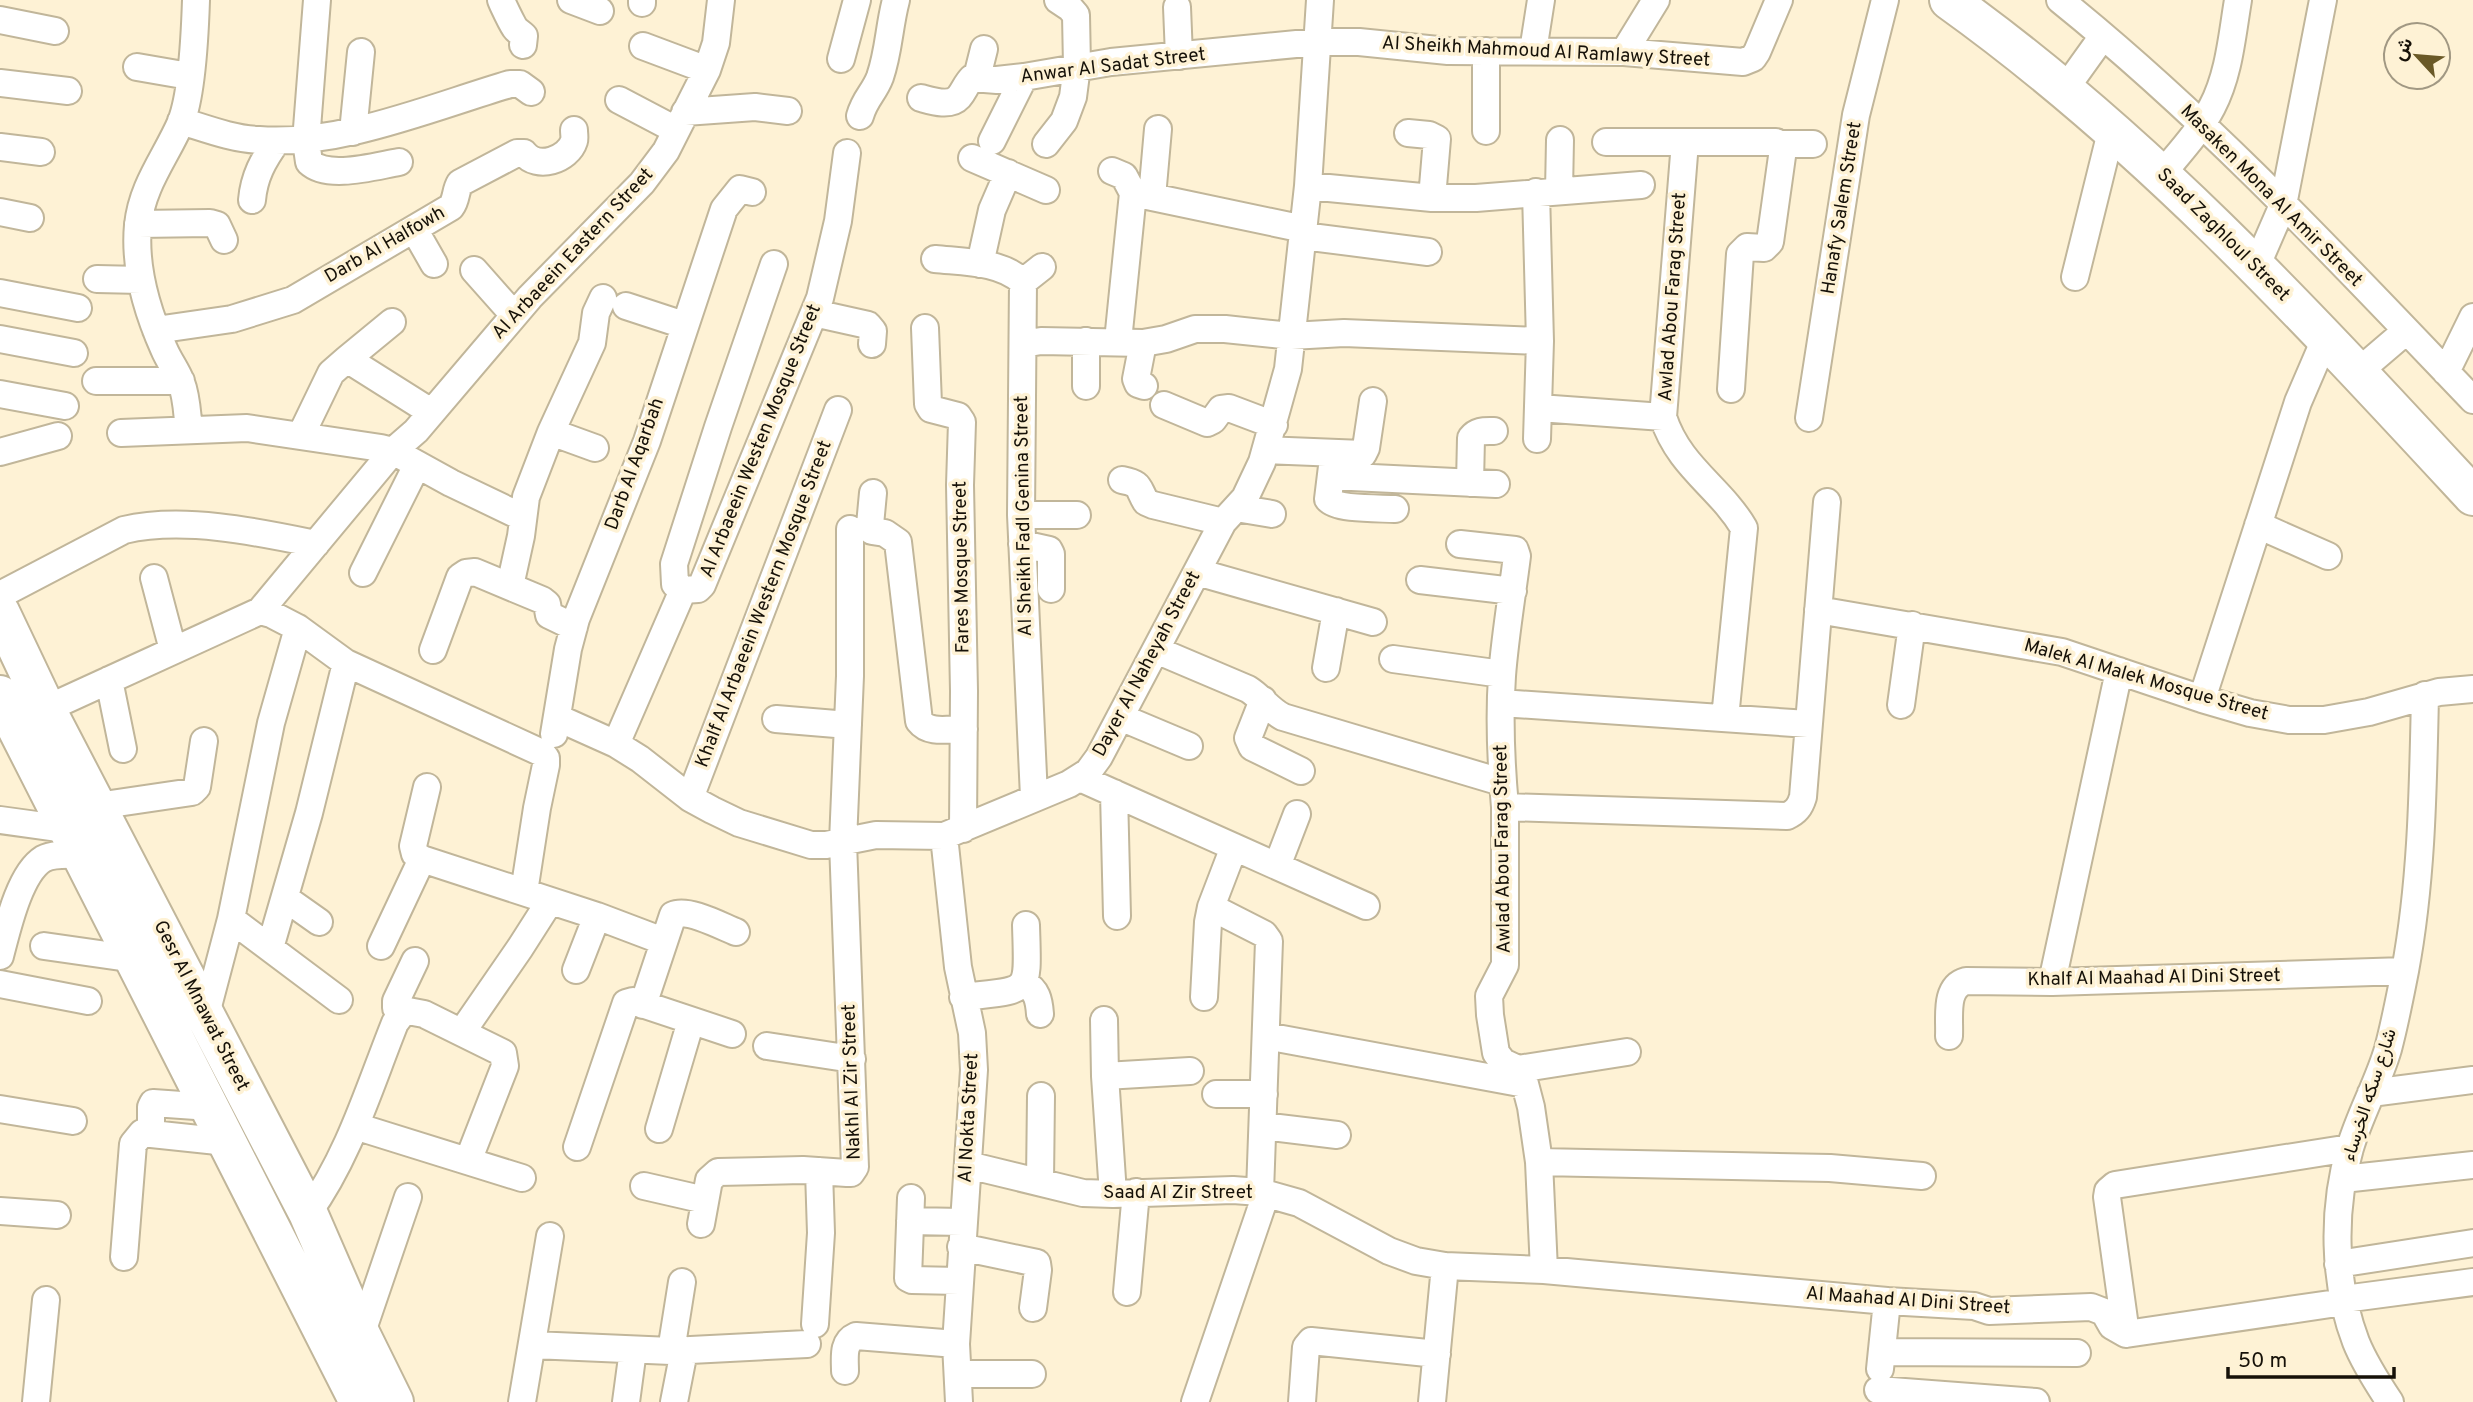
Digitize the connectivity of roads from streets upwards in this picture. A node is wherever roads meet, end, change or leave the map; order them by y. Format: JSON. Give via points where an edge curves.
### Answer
{"nodes":[{"id":1,"x":196,"y":0,"type":"edge"},
{"id":2,"x":317,"y":0,"type":"edge"},
{"id":3,"x":501,"y":0,"type":"edge"},
{"id":4,"x":571,"y":0,"type":"edge"},
{"id":5,"x":721,"y":0,"type":"edge"},
{"id":6,"x":857,"y":0,"type":"edge"},
{"id":7,"x":895,"y":0,"type":"edge"},
{"id":8,"x":1058,"y":0,"type":"edge"},
{"id":9,"x":1320,"y":0,"type":"edge"},
{"id":10,"x":1541,"y":0,"type":"edge"},
{"id":11,"x":1656,"y":0,"type":"edge"},
{"id":12,"x":1779,"y":0,"type":"edge"},
{"id":13,"x":1885,"y":0,"type":"edge"},
{"id":14,"x":1949,"y":0,"type":"edge"},
{"id":15,"x":2060,"y":0,"type":"edge"},
{"id":16,"x":2238,"y":0,"type":"edge"},
{"id":17,"x":2323,"y":0,"type":"edge"},
{"id":18,"x":1177,"y":7,"type":"dead end"},
{"id":19,"x":2089,"y":9,"type":"edge"},
{"id":20,"x":600,"y":11,"type":"dead end"},
{"id":21,"x":0,"y":20,"type":"edge"},
{"id":22,"x":55,"y":31,"type":"dead end"},
{"id":23,"x":2104,"y":36,"type":"junction"},
{"id":24,"x":1317,"y":42,"type":"junction"},
{"id":25,"x":523,"y":45,"type":"dead end"},
{"id":26,"x":643,"y":46,"type":"dead end"},
{"id":27,"x":984,"y":49,"type":"dead end"},
{"id":28,"x":1486,"y":51,"type":"junction"},
{"id":29,"x":1533,"y":51,"type":"junction"},
{"id":30,"x":361,"y":52,"type":"dead end"},
{"id":31,"x":1624,"y":52,"type":"junction"},
{"id":32,"x":1180,"y":56,"type":"junction"},
{"id":33,"x":841,"y":59,"type":"dead end"},
{"id":34,"x":1077,"y":66,"type":"junction"},
{"id":35,"x":137,"y":67,"type":"dead end"},
{"id":36,"x":706,"y":70,"type":"junction"},
{"id":37,"x":190,"y":76,"type":"junction"},
{"id":38,"x":977,"y":77,"type":"junction"},
{"id":39,"x":1024,"y":77,"type":"junction"},
{"id":40,"x":0,"y":83,"type":"edge"},
{"id":41,"x":2065,"y":89,"type":"junction"},
{"id":42,"x":68,"y":91,"type":"dead end"},
{"id":43,"x":531,"y":92,"type":"dead end"},
{"id":44,"x":921,"y":98,"type":"dead end"},
{"id":45,"x":619,"y":100,"type":"dead end"},
{"id":46,"x":788,"y":111,"type":"dead end"},
{"id":47,"x":860,"y":116,"type":"dead end"},
{"id":48,"x":181,"y":121,"type":"junction"},
{"id":49,"x":680,"y":121,"type":"junction"},
{"id":50,"x":2201,"y":125,"type":"junction"},
{"id":51,"x":2112,"y":128,"type":"junction"},
{"id":52,"x":574,"y":130,"type":"dead end"},
{"id":53,"x":1158,"y":130,"type":"dead end"},
{"id":54,"x":1486,"y":131,"type":"dead end"},
{"id":55,"x":354,"y":132,"type":"junction"},
{"id":56,"x":1408,"y":133,"type":"dead end"},
{"id":57,"x":1560,"y":140,"type":"dead end"},
{"id":58,"x":277,"y":141,"type":"junction"},
{"id":59,"x":306,"y":141,"type":"junction"},
{"id":60,"x":1606,"y":142,"type":"dead end"},
{"id":61,"x":1685,"y":142,"type":"junction"},
{"id":62,"x":1046,"y":144,"type":"dead end"},
{"id":63,"x":1781,"y":144,"type":"junction"},
{"id":64,"x":1813,"y":144,"type":"dead end"},
{"id":65,"x":0,"y":147,"type":"edge"},
{"id":66,"x":41,"y":152,"type":"dead end"},
{"id":67,"x":846,"y":153,"type":"dead end"},
{"id":68,"x":399,"y":162,"type":"dead end"},
{"id":69,"x":1112,"y":171,"type":"dead end"},
{"id":70,"x":1008,"y":173,"type":"junction"},
{"id":71,"x":2162,"y":174,"type":"junction"},
{"id":72,"x":1641,"y":185,"type":"dead end"},
{"id":73,"x":1308,"y":186,"type":"junction"},
{"id":74,"x":1046,"y":190,"type":"dead end"},
{"id":75,"x":752,"y":192,"type":"dead end"},
{"id":76,"x":1548,"y":192,"type":"junction"},
{"id":77,"x":1143,"y":195,"type":"junction"},
{"id":78,"x":1432,"y":198,"type":"junction"},
{"id":79,"x":252,"y":200,"type":"dead end"},
{"id":80,"x":2283,"y":205,"type":"junction"},
{"id":81,"x":0,"y":212,"type":"edge"},
{"id":82,"x":30,"y":218,"type":"dead end"},
{"id":83,"x":138,"y":224,"type":"junction"},
{"id":84,"x":414,"y":229,"type":"junction"},
{"id":85,"x":1304,"y":232,"type":"junction"},
{"id":86,"x":224,"y":240,"type":"dead end"},
{"id":87,"x":1428,"y":252,"type":"dead end"},
{"id":88,"x":935,"y":259,"type":"dead end"},
{"id":89,"x":434,"y":264,"type":"dead end"},
{"id":90,"x":774,"y":264,"type":"dead end"},
{"id":91,"x":980,"y":264,"type":"junction"},
{"id":92,"x":2256,"y":267,"type":"junction"},
{"id":93,"x":474,"y":270,"type":"dead end"},
{"id":94,"x":2075,"y":277,"type":"dead end"},
{"id":95,"x":97,"y":279,"type":"dead end"},
{"id":96,"x":141,"y":280,"type":"junction"},
{"id":97,"x":0,"y":293,"type":"edge"},
{"id":98,"x":78,"y":308,"type":"dead end"},
{"id":99,"x":814,"y":313,"type":"junction"},
{"id":100,"x":514,"y":315,"type":"junction"},
{"id":101,"x":2473,"y":317,"type":"edge"},
{"id":102,"x":392,"y":322,"type":"dead end"},
{"id":103,"x":684,"y":325,"type":"junction"},
{"id":104,"x":925,"y":328,"type":"dead end"},
{"id":105,"x":156,"y":330,"type":"junction"},
{"id":106,"x":2406,"y":331,"type":"junction"},
{"id":107,"x":1291,"y":336,"type":"junction"},
{"id":108,"x":2326,"y":337,"type":"junction"},
{"id":109,"x":0,"y":339,"type":"edge"},
{"id":110,"x":1086,"y":341,"type":"junction"},
{"id":111,"x":1540,"y":341,"type":"junction"},
{"id":112,"x":1130,"y":342,"type":"junction"},
{"id":113,"x":872,"y":344,"type":"dead end"},
{"id":114,"x":1023,"y":344,"type":"junction"},
{"id":115,"x":75,"y":353,"type":"dead end"},
{"id":116,"x":347,"y":359,"type":"junction"},
{"id":117,"x":2358,"y":372,"type":"junction"},
{"id":118,"x":2446,"y":372,"type":"junction"},
{"id":119,"x":96,"y":381,"type":"dead end"},
{"id":120,"x":181,"y":382,"type":"junction"},
{"id":121,"x":1086,"y":386,"type":"dead end"},
{"id":122,"x":1144,"y":386,"type":"dead end"},
{"id":123,"x":1731,"y":389,"type":"dead end"},
{"id":124,"x":0,"y":394,"type":"edge"},
{"id":125,"x":2473,"y":400,"type":"edge"},
{"id":126,"x":1373,"y":401,"type":"dead end"},
{"id":127,"x":1164,"y":405,"type":"dead end"},
{"id":128,"x":65,"y":406,"type":"dead end"},
{"id":129,"x":1539,"y":408,"type":"junction"},
{"id":130,"x":838,"y":410,"type":"dead end"},
{"id":131,"x":431,"y":412,"type":"junction"},
{"id":132,"x":1663,"y":417,"type":"junction"},
{"id":133,"x":1809,"y":418,"type":"dead end"},
{"id":134,"x":1274,"y":425,"type":"junction"},
{"id":135,"x":189,"y":430,"type":"junction"},
{"id":136,"x":1494,"y":431,"type":"dead end"},
{"id":137,"x":551,"y":432,"type":"junction"},
{"id":138,"x":121,"y":433,"type":"dead end"},
{"id":139,"x":302,"y":435,"type":"junction"},
{"id":140,"x":58,"y":436,"type":"dead end"},
{"id":141,"x":1537,"y":439,"type":"dead end"},
{"id":142,"x":595,"y":448,"type":"dead end"},
{"id":143,"x":1266,"y":450,"type":"junction"},
{"id":144,"x":393,"y":451,"type":"junction"},
{"id":145,"x":0,"y":452,"type":"edge"},
{"id":146,"x":1332,"y":464,"type":"junction"},
{"id":147,"x":417,"y":465,"type":"junction"},
{"id":148,"x":1122,"y":480,"type":"dead end"},
{"id":149,"x":1470,"y":483,"type":"junction"},
{"id":150,"x":1496,"y":484,"type":"dead end"},
{"id":151,"x":873,"y":493,"type":"dead end"},
{"id":152,"x":2473,"y":496,"type":"edge"},
{"id":153,"x":1827,"y":502,"type":"dead end"},
{"id":154,"x":1395,"y":509,"type":"dead end"},
{"id":155,"x":1272,"y":514,"type":"dead end"},
{"id":156,"x":1077,"y":515,"type":"dead end"},
{"id":157,"x":1229,"y":515,"type":"junction"},
{"id":158,"x":1021,"y":516,"type":"junction"},
{"id":159,"x":522,"y":517,"type":"junction"},
{"id":160,"x":2258,"y":525,"type":"junction"},
{"id":161,"x":850,"y":529,"type":"dead end"},
{"id":162,"x":316,"y":544,"type":"junction"},
{"id":163,"x":1022,"y":544,"type":"junction"},
{"id":164,"x":1460,"y":544,"type":"dead end"},
{"id":165,"x":2328,"y":556,"type":"dead end"},
{"id":166,"x":1197,"y":572,"type":"junction"},
{"id":167,"x":363,"y":573,"type":"dead end"},
{"id":168,"x":154,"y":578,"type":"dead end"},
{"id":169,"x":1420,"y":580,"type":"dead end"},
{"id":170,"x":510,"y":586,"type":"junction"},
{"id":171,"x":1051,"y":589,"type":"dead end"},
{"id":172,"x":683,"y":590,"type":"junction"},
{"id":173,"x":1513,"y":591,"type":"junction"},
{"id":174,"x":0,"y":595,"type":"edge"},
{"id":175,"x":1818,"y":610,"type":"junction"},
{"id":176,"x":260,"y":611,"type":"junction"},
{"id":177,"x":1336,"y":611,"type":"junction"},
{"id":178,"x":0,"y":612,"type":"edge"},
{"id":179,"x":1373,"y":622,"type":"dead end"},
{"id":180,"x":1912,"y":625,"type":"junction"},
{"id":181,"x":574,"y":627,"type":"junction"},
{"id":182,"x":298,"y":628,"type":"junction"},
{"id":183,"x":173,"y":650,"type":"junction"},
{"id":184,"x":433,"y":650,"type":"dead end"},
{"id":185,"x":1156,"y":650,"type":"junction"},
{"id":186,"x":1393,"y":659,"type":"dead end"},
{"id":187,"x":346,"y":663,"type":"junction"},
{"id":188,"x":1326,"y":668,"type":"dead end"},
{"id":189,"x":2119,"y":671,"type":"junction"},
{"id":190,"x":1502,"y":674,"type":"junction"},
{"id":191,"x":109,"y":680,"type":"junction"},
{"id":192,"x":2473,"y":689,"type":"edge"},
{"id":193,"x":0,"y":695,"type":"edge"},
{"id":194,"x":2425,"y":695,"type":"junction"},
{"id":195,"x":2202,"y":699,"type":"junction"},
{"id":196,"x":1263,"y":700,"type":"junction"},
{"id":197,"x":1501,"y":703,"type":"junction"},
{"id":198,"x":1901,"y":705,"type":"dead end"},
{"id":199,"x":46,"y":709,"type":"junction"},
{"id":200,"x":1120,"y":717,"type":"junction"},
{"id":201,"x":558,"y":718,"type":"junction"},
{"id":202,"x":1725,"y":718,"type":"junction"},
{"id":203,"x":776,"y":719,"type":"dead end"},
{"id":204,"x":848,"y":724,"type":"junction"},
{"id":205,"x":1808,"y":724,"type":"junction"},
{"id":206,"x":964,"y":729,"type":"junction"},
{"id":207,"x":204,"y":741,"type":"dead end"},
{"id":208,"x":616,"y":744,"type":"junction"},
{"id":209,"x":1189,"y":746,"type":"dead end"},
{"id":210,"x":123,"y":749,"type":"dead end"},
{"id":211,"x":546,"y":758,"type":"junction"},
{"id":212,"x":1301,"y":771,"type":"dead end"},
{"id":213,"x":1080,"y":778,"type":"junction"},
{"id":214,"x":427,"y":787,"type":"dead end"},
{"id":215,"x":1114,"y":793,"type":"junction"},
{"id":216,"x":1503,"y":794,"type":"junction"},
{"id":217,"x":1034,"y":797,"type":"junction"},
{"id":218,"x":690,"y":798,"type":"junction"},
{"id":219,"x":1297,"y":814,"type":"dead end"},
{"id":220,"x":0,"y":820,"type":"edge"},
{"id":221,"x":90,"y":832,"type":"junction"},
{"id":222,"x":954,"y":832,"type":"junction"},
{"id":223,"x":843,"y":842,"type":"junction"},
{"id":224,"x":1234,"y":846,"type":"junction"},
{"id":225,"x":422,"y":859,"type":"junction"},
{"id":226,"x":1277,"y":866,"type":"junction"},
{"id":227,"x":524,"y":892,"type":"junction"},
{"id":228,"x":285,"y":898,"type":"junction"},
{"id":229,"x":550,"y":901,"type":"junction"},
{"id":230,"x":1366,"y":905,"type":"dead end"},
{"id":231,"x":1211,"y":907,"type":"junction"},
{"id":232,"x":597,"y":916,"type":"junction"},
{"id":233,"x":1117,"y":916,"type":"dead end"},
{"id":234,"x":231,"y":919,"type":"junction"},
{"id":235,"x":319,"y":922,"type":"dead end"},
{"id":236,"x":1026,"y":925,"type":"dead end"},
{"id":237,"x":737,"y":932,"type":"dead end"},
{"id":238,"x":663,"y":941,"type":"junction"},
{"id":239,"x":44,"y":946,"type":"dead end"},
{"id":240,"x":381,"y":946,"type":"dead end"},
{"id":241,"x":270,"y":947,"type":"junction"},
{"id":242,"x":0,"y":955,"type":"edge"},
{"id":243,"x":135,"y":959,"type":"junction"},
{"id":244,"x":415,"y":961,"type":"dead end"},
{"id":245,"x":576,"y":971,"type":"dead end"},
{"id":246,"x":2405,"y":971,"type":"junction"},
{"id":247,"x":2052,"y":982,"type":"junction"},
{"id":248,"x":1024,"y":983,"type":"junction"},
{"id":249,"x":0,"y":984,"type":"edge"},
{"id":250,"x":963,"y":997,"type":"junction"},
{"id":251,"x":1204,"y":998,"type":"dead end"},
{"id":252,"x":339,"y":1000,"type":"dead end"},
{"id":253,"x":88,"y":1001,"type":"dead end"},
{"id":254,"x":643,"y":1004,"type":"junction"},
{"id":255,"x":206,"y":1014,"type":"junction"},
{"id":256,"x":1040,"y":1014,"type":"dead end"},
{"id":257,"x":401,"y":1015,"type":"junction"},
{"id":258,"x":1104,"y":1020,"type":"dead end"},
{"id":259,"x":691,"y":1021,"type":"junction"},
{"id":260,"x":462,"y":1032,"type":"junction"},
{"id":261,"x":732,"y":1034,"type":"dead end"},
{"id":262,"x":1266,"y":1036,"type":"junction"},
{"id":263,"x":1949,"y":1037,"type":"dead end"},
{"id":264,"x":767,"y":1046,"type":"dead end"},
{"id":265,"x":1627,"y":1052,"type":"dead end"},
{"id":266,"x":852,"y":1059,"type":"junction"},
{"id":267,"x":1190,"y":1071,"type":"dead end"},
{"id":268,"x":1105,"y":1076,"type":"junction"},
{"id":269,"x":1521,"y":1076,"type":"junction"},
{"id":270,"x":2473,"y":1080,"type":"edge"},
{"id":271,"x":2371,"y":1093,"type":"junction"},
{"id":272,"x":1216,"y":1094,"type":"dead end"},
{"id":273,"x":1264,"y":1094,"type":"junction"},
{"id":274,"x":1041,"y":1096,"type":"dead end"},
{"id":275,"x":210,"y":1107,"type":"junction"},
{"id":276,"x":0,"y":1109,"type":"edge"},
{"id":277,"x":73,"y":1121,"type":"dead end"},
{"id":278,"x":355,"y":1126,"type":"junction"},
{"id":279,"x":1263,"y":1126,"type":"junction"},
{"id":280,"x":659,"y":1129,"type":"dead end"},
{"id":281,"x":151,"y":1133,"type":"junction"},
{"id":282,"x":1337,"y":1135,"type":"dead end"},
{"id":283,"x":227,"y":1142,"type":"junction"},
{"id":284,"x":577,"y":1147,"type":"dead end"},
{"id":285,"x":2350,"y":1148,"type":"junction"},
{"id":286,"x":468,"y":1161,"type":"junction"},
{"id":287,"x":1539,"y":1161,"type":"junction"},
{"id":288,"x":968,"y":1165,"type":"junction"},
{"id":289,"x":2473,"y":1165,"type":"edge"},
{"id":290,"x":819,"y":1171,"type":"junction"},
{"id":291,"x":1922,"y":1176,"type":"dead end"},
{"id":292,"x":522,"y":1178,"type":"dead end"},
{"id":293,"x":2343,"y":1179,"type":"junction"},
{"id":294,"x":1040,"y":1181,"type":"junction"},
{"id":295,"x":644,"y":1186,"type":"dead end"},
{"id":296,"x":1124,"y":1193,"type":"junction"},
{"id":297,"x":1263,"y":1193,"type":"junction"},
{"id":298,"x":408,"y":1197,"type":"dead end"},
{"id":299,"x":0,"y":1211,"type":"edge"},
{"id":300,"x":308,"y":1213,"type":"junction"},
{"id":301,"x":57,"y":1215,"type":"dead end"},
{"id":302,"x":962,"y":1235,"type":"junction"},
{"id":303,"x":550,"y":1236,"type":"dead end"},
{"id":304,"x":2473,"y":1243,"type":"edge"},
{"id":305,"x":124,"y":1257,"type":"dead end"},
{"id":306,"x":2338,"y":1264,"type":"junction"},
{"id":307,"x":1445,"y":1266,"type":"junction"},
{"id":308,"x":1544,"y":1270,"type":"junction"},
{"id":309,"x":960,"y":1281,"type":"junction"},
{"id":310,"x":682,"y":1282,"type":"dead end"},
{"id":311,"x":2473,"y":1282,"type":"edge"},
{"id":312,"x":1128,"y":1292,"type":"dead end"},
{"id":313,"x":46,"y":1300,"type":"dead end"},
{"id":314,"x":2344,"y":1300,"type":"junction"},
{"id":315,"x":1887,"y":1301,"type":"junction"},
{"id":316,"x":1033,"y":1308,"type":"dead end"},
{"id":317,"x":2126,"y":1334,"type":"junction"},
{"id":318,"x":361,"y":1335,"type":"junction"},
{"id":319,"x":956,"y":1344,"type":"junction"},
{"id":320,"x":533,"y":1345,"type":"junction"},
{"id":321,"x":633,"y":1350,"type":"junction"},
{"id":322,"x":677,"y":1351,"type":"junction"},
{"id":323,"x":1882,"y":1352,"type":"junction"},
{"id":324,"x":2077,"y":1353,"type":"dead end"},
{"id":325,"x":1437,"y":1354,"type":"junction"},
{"id":326,"x":845,"y":1371,"type":"dead end"},
{"id":327,"x":958,"y":1374,"type":"junction"},
{"id":328,"x":1032,"y":1374,"type":"dead end"},
{"id":329,"x":1877,"y":1396,"type":"edge"},
{"id":330,"x":36,"y":1402,"type":"edge"},
{"id":331,"x":359,"y":1402,"type":"edge"},
{"id":332,"x":394,"y":1402,"type":"edge"},
{"id":333,"x":522,"y":1402,"type":"edge"},
{"id":334,"x":626,"y":1402,"type":"edge"},
{"id":335,"x":674,"y":1402,"type":"edge"},
{"id":336,"x":959,"y":1402,"type":"edge"},
{"id":337,"x":1195,"y":1402,"type":"edge"},
{"id":338,"x":1302,"y":1402,"type":"edge"},
{"id":339,"x":1432,"y":1402,"type":"edge"},
{"id":340,"x":2036,"y":1402,"type":"edge"},
{"id":341,"x":2390,"y":1402,"type":"edge"}],
"edges":[{"from":1,"to":37,"type":"street"},
{"from":2,"to":59,"type":"street"},
{"from":3,"to":25,"type":"street","via":[[514,27],[524,36]]},
{"from":4,"to":20,"type":"street"},
{"from":5,"to":36,"type":"street","name":"Al Arbaeein Eastern Street","via":[[716,43]]},
{"from":6,"to":33,"type":"street"},
{"from":7,"to":47,"type":"street","via":[[887,55]]},
{"from":8,"to":34,"type":"street","via":[[1076,15]]},
{"from":9,"to":24,"type":"street","name":"Dayer Al Naheyah Street"},
{"from":10,"to":29,"type":"street"},
{"from":11,"to":31,"type":"street"},
{"from":12,"to":31,"type":"street","name":"Al Sheikh Mahmoud Al Ramlawy Street","via":[[1758,52],[1744,62]]},
{"from":13,"to":133,"type":"street","name":"Hanafy Salem Street","via":[[1856,115]]},
{"from":14,"to":41,"type":"street","name":"Saad Zaghloul Street"},
{"from":15,"to":19,"type":"street","name":"Masaken Mona Al Amir Street"},
{"from":16,"to":50,"type":"street","via":[[2222,83]]},
{"from":17,"to":80,"type":"street"},
{"from":18,"to":32,"type":"street"},
{"from":19,"to":23,"type":"street","name":"Masaken Mona Al Amir Street"},
{"from":21,"to":22,"type":"street"},
{"from":23,"to":41,"type":"street"},
{"from":23,"to":50,"type":"street","name":"Masaken Mona Al Amir Street"},
{"from":24,"to":28,"type":"street","name":"Al Sheikh Mahmoud Al Ramlawy Street"},
{"from":24,"to":32,"type":"street","name":"Anwar Al Sadat Street"},
{"from":24,"to":73,"type":"street","name":"Dayer Al Naheyah Street"},
{"from":26,"to":36,"type":"street"},
{"from":27,"to":38,"type":"street"},
{"from":28,"to":29,"type":"street","name":"Al Sheikh Mahmoud Al Ramlawy Street"},
{"from":28,"to":54,"type":"street"},
{"from":29,"to":31,"type":"street","name":"Al Sheikh Mahmoud Al Ramlawy Street"},
{"from":30,"to":55,"type":"street"},
{"from":32,"to":34,"type":"street","name":"Anwar Al Sadat Street"},
{"from":34,"to":39,"type":"street","name":"Anwar Al Sadat Street"},
{"from":34,"to":62,"type":"street","via":[[1064,121]]},
{"from":35,"to":37,"type":"street"},
{"from":36,"to":49,"type":"street","name":"Al Arbaeein Eastern Street"},
{"from":37,"to":48,"type":"street"},
{"from":38,"to":39,"type":"street","name":"Anwar Al Sadat Street"},
{"from":38,"to":44,"type":"street","via":[[965,84],[953,101]]},
{"from":39,"to":70,"type":"street","via":[[982,150]]},
{"from":40,"to":42,"type":"street"},
{"from":41,"to":51,"type":"street","name":"Saad Zaghloul Street"},
{"from":43,"to":55,"type":"street","via":[[520,83],[510,83]]},
{"from":45,"to":49,"type":"street"},
{"from":46,"to":49,"type":"street","via":[[755,107]]},
{"from":48,"to":58,"type":"street","via":[[239,138]]},
{"from":48,"to":83,"type":"street","via":[[151,177]]},
{"from":49,"to":100,"type":"street","name":"Al Arbaeein Eastern Street","via":[[666,151],[642,183]]},
{"from":50,"to":71,"type":"street"},
{"from":50,"to":80,"type":"street","name":"Masaken Mona Al Amir Street"},
{"from":51,"to":71,"type":"street","name":"Saad Zaghloul Street"},
{"from":51,"to":94,"type":"street"},
{"from":52,"to":84,"type":"street","name":"Darb Al Halfowh","via":[[574,142],[562,156],[540,164],[517,153],[460,183],[451,207]]},
{"from":53,"to":77,"type":"street"},
{"from":55,"to":59,"type":"street"},
{"from":56,"to":78,"type":"street","via":[[1437,139]]},
{"from":57,"to":76,"type":"street"},
{"from":58,"to":59,"type":"street"},
{"from":58,"to":79,"type":"street","via":[[258,172]]},
{"from":59,"to":68,"type":"street","via":[[309,162],[321,170]]},
{"from":60,"to":61,"type":"street"},
{"from":61,"to":63,"type":"street"},
{"from":61,"to":132,"type":"street","name":"Awlad Abou Farag Street"},
{"from":63,"to":64,"type":"street"},
{"from":63,"to":123,"type":"street","via":[[1770,242],[1764,248],[1747,247],[1740,254]]},
{"from":65,"to":66,"type":"street"},
{"from":67,"to":99,"type":"street","name":"Al Arbaeein Westen Mosque Street","via":[[838,221]]},
{"from":69,"to":77,"type":"street"},
{"from":70,"to":74,"type":"street"},
{"from":70,"to":91,"type":"street","via":[[992,210]]},
{"from":71,"to":92,"type":"street","name":"Saad Zaghloul Street"},
{"from":72,"to":76,"type":"street"},
{"from":73,"to":78,"type":"street"},
{"from":73,"to":85,"type":"street","name":"Dayer Al Naheyah Street"},
{"from":75,"to":103,"type":"street","name":"Darb Al Aqarbah","via":[[740,189],[724,209]]},
{"from":76,"to":78,"type":"street"},
{"from":76,"to":111,"type":"street"},
{"from":77,"to":85,"type":"street"},
{"from":77,"to":112,"type":"street"},
{"from":80,"to":92,"type":"street"},
{"from":80,"to":106,"type":"street","name":"Masaken Mona Al Amir Street"},
{"from":81,"to":82,"type":"street"},
{"from":83,"to":86,"type":"street","via":[[210,223],[217,225]]},
{"from":83,"to":96,"type":"street"},
{"from":84,"to":89,"type":"street"},
{"from":84,"to":105,"type":"street","name":"Darb Al Halfowh","via":[[293,300],[232,319]]},
{"from":85,"to":87,"type":"street"},
{"from":85,"to":107,"type":"street","name":"Dayer Al Naheyah Street"},
{"from":88,"to":91,"type":"street","name":"Al Sheikh Fadl Genina Street"},
{"from":90,"to":172,"type":"street","name":"Al Arbaeein Westen Mosque Street","via":[[674,564],[675,584]]},
{"from":91,"to":114,"type":"street","name":"Al Sheikh Fadl Genina Street","via":[[1033,274]]},
{"from":92,"to":108,"type":"street","name":"Saad Zaghloul Street"},
{"from":93,"to":100,"type":"street"},
{"from":95,"to":96,"type":"street"},
{"from":96,"to":105,"type":"street"},
{"from":97,"to":98,"type":"street"},
{"from":99,"to":113,"type":"street","via":[[868,326],[873,331]]},
{"from":99,"to":172,"type":"street","name":"Al Arbaeein Westen Mosque Street","via":[[702,585]]},
{"from":100,"to":131,"type":"street","name":"Al Arbaeein Eastern Street"},
{"from":101,"to":118,"type":"street"},
{"from":102,"to":116,"type":"street"},
{"from":103,"to":137,"type":"street","via":[[615,302],[596,313],[592,343]]},
{"from":103,"to":181,"type":"street","name":"Darb Al Aqarbah","via":[[647,441]]},
{"from":104,"to":206,"type":"street","name":"Fares Mosque Street","via":[[928,404],[962,422]]},
{"from":105,"to":120,"type":"street"},
{"from":106,"to":117,"type":"street"},
{"from":106,"to":118,"type":"street","name":"Masaken Mona Al Amir Street"},
{"from":107,"to":111,"type":"street","via":[[1343,333]]},
{"from":107,"to":112,"type":"street","via":[[1195,329],[1166,340]]},
{"from":107,"to":134,"type":"street","name":"Dayer Al Naheyah Street"},
{"from":108,"to":117,"type":"street","name":"Saad Zaghloul Street"},
{"from":108,"to":160,"type":"street","via":[[2298,402]]},
{"from":109,"to":115,"type":"street"},
{"from":110,"to":112,"type":"street"},
{"from":110,"to":114,"type":"street"},
{"from":110,"to":121,"type":"street"},
{"from":111,"to":129,"type":"street"},
{"from":112,"to":122,"type":"street","via":[[1136,379]]},
{"from":114,"to":158,"type":"street","name":"Al Sheikh Fadl Genina Street"},
{"from":116,"to":131,"type":"street"},
{"from":116,"to":139,"type":"street","via":[[331,373]]},
{"from":117,"to":152,"type":"street","name":"Saad Zaghloul Street"},
{"from":118,"to":125,"type":"street","name":"Masaken Mona Al Amir Street"},
{"from":119,"to":120,"type":"street"},
{"from":120,"to":135,"type":"street"},
{"from":124,"to":128,"type":"street"},
{"from":126,"to":146,"type":"street","via":[[1363,454]]},
{"from":127,"to":134,"type":"street","via":[[1207,423],[1221,409],[1229,408]]},
{"from":129,"to":132,"type":"street"},
{"from":129,"to":141,"type":"street"},
{"from":130,"to":218,"type":"street","name":"Khalf Al Arbaeein Western Mosque Street"},
{"from":131,"to":144,"type":"street","name":"Al Arbaeein Eastern Street"},
{"from":132,"to":202,"type":"street","name":"Awlad Abou Farag Street","via":[[1696,473],[1744,528]]},
{"from":134,"to":143,"type":"street","name":"Dayer Al Naheyah Street"},
{"from":135,"to":138,"type":"street"},
{"from":135,"to":139,"type":"street","via":[[247,428]]},
{"from":136,"to":149,"type":"street","via":[[1482,430],[1471,438]]},
{"from":137,"to":142,"type":"street"},
{"from":137,"to":159,"type":"street"},
{"from":139,"to":144,"type":"street"},
{"from":140,"to":145,"type":"street"},
{"from":143,"to":146,"type":"street"},
{"from":143,"to":157,"type":"street","name":"Dayer Al Naheyah Street","via":[[1250,491]]},
{"from":144,"to":147,"type":"street"},
{"from":144,"to":162,"type":"street","name":"Al Arbaeein Eastern Street"},
{"from":146,"to":149,"type":"street"},
{"from":146,"to":154,"type":"street","via":[[1331,503]]},
{"from":147,"to":159,"type":"street"},
{"from":147,"to":167,"type":"street"},
{"from":148,"to":157,"type":"street","via":[[1136,483],[1146,502],[1153,505]]},
{"from":149,"to":150,"type":"street"},
{"from":151,"to":206,"type":"street","via":[[872,531],[898,542],[919,720],[930,730]]},
{"from":153,"to":175,"type":"street"},
{"from":155,"to":157,"type":"street"},
{"from":156,"to":158,"type":"street"},
{"from":157,"to":166,"type":"street","name":"Dayer Al Naheyah Street"},
{"from":158,"to":163,"type":"street","name":"Al Sheikh Fadl Genina Street"},
{"from":159,"to":170,"type":"street"},
{"from":160,"to":165,"type":"street"},
{"from":160,"to":195,"type":"street"},
{"from":161,"to":204,"type":"street","name":"Nakhl Al Zir Street"},
{"from":162,"to":174,"type":"street","via":[[202,527],[142,526],[124,530]]},
{"from":162,"to":176,"type":"street","name":"Al Arbaeein Eastern Street"},
{"from":163,"to":171,"type":"street","via":[[1049,550]]},
{"from":163,"to":217,"type":"street","name":"Al Sheikh Fadl Genina Street"},
{"from":164,"to":173,"type":"street","name":"Awlad Abou Farag Street","via":[[1515,550]]},
{"from":166,"to":177,"type":"street"},
{"from":166,"to":185,"type":"street","name":"Dayer Al Naheyah Street"},
{"from":168,"to":183,"type":"street"},
{"from":169,"to":173,"type":"street"},
{"from":170,"to":181,"type":"street","via":[[542,600],[549,615]]},
{"from":170,"to":184,"type":"street","via":[[475,572],[460,577]]},
{"from":172,"to":208,"type":"street","name":"Al Arbaeein Westen Mosque Street"},
{"from":173,"to":190,"type":"street","name":"Awlad Abou Farag Street"},
{"from":175,"to":180,"type":"street","name":"Malek Al Malek Mosque Street"},
{"from":175,"to":205,"type":"street"},
{"from":176,"to":182,"type":"street"},
{"from":176,"to":183,"type":"street"},
{"from":177,"to":179,"type":"street"},
{"from":177,"to":188,"type":"street"},
{"from":178,"to":199,"type":"street","name":"Gesr Al Mnawat Street"},
{"from":180,"to":189,"type":"street","name":"Malek Al Malek Mosque Street","via":[[2062,652]]},
{"from":180,"to":198,"type":"street"},
{"from":181,"to":201,"type":"street","name":"Darb Al Aqarbah"},
{"from":182,"to":187,"type":"street"},
{"from":182,"to":234,"type":"street","via":[[268,736]]},
{"from":183,"to":191,"type":"street"},
{"from":185,"to":196,"type":"street"},
{"from":185,"to":200,"type":"street","name":"Dayer Al Naheyah Street"},
{"from":186,"to":190,"type":"street"},
{"from":187,"to":211,"type":"street"},
{"from":187,"to":228,"type":"street"},
{"from":189,"to":195,"type":"street","name":"Malek Al Malek Mosque Street"},
{"from":189,"to":247,"type":"street"},
{"from":190,"to":197,"type":"street","name":"Awlad Abou Farag Street"},
{"from":191,"to":199,"type":"street"},
{"from":191,"to":210,"type":"street"},
{"from":192,"to":194,"type":"street","name":"Malek Al Malek Mosque Street"},
{"from":193,"to":221,"type":"street","name":"Gesr Al Mnawat Street"},
{"from":194,"to":195,"type":"street","name":"Malek Al Malek Mosque Street","via":[[2324,720],[2289,720]]},
{"from":194,"to":246,"type":"street","name":"شارع سكه الخرساء","via":[[2417,892]]},
{"from":196,"to":212,"type":"street","via":[[1248,738],[1252,747]]},
{"from":196,"to":216,"type":"street","via":[[1283,717]]},
{"from":197,"to":202,"type":"street"},
{"from":197,"to":216,"type":"street","name":"Awlad Abou Farag Street"},
{"from":199,"to":221,"type":"street","name":"Gesr Al Mnawat Street"},
{"from":200,"to":209,"type":"street"},
{"from":200,"to":213,"type":"street","name":"Dayer Al Naheyah Street","via":[[1099,757]]},
{"from":201,"to":208,"type":"street","name":"Dayer Al Naheyah Street"},
{"from":201,"to":211,"type":"street","name":"Darb Al Aqarbah"},
{"from":202,"to":205,"type":"street"},
{"from":203,"to":204,"type":"street"},
{"from":204,"to":223,"type":"street","name":"Nakhl Al Zir Street"},
{"from":205,"to":216,"type":"street","via":[[1800,806],[1787,816]]},
{"from":206,"to":222,"type":"street","name":"Fares Mosque Street"},
{"from":207,"to":221,"type":"street","via":[[197,787],[192,792]]},
{"from":208,"to":218,"type":"street","name":"Dayer Al Naheyah Street"},
{"from":211,"to":227,"type":"street","name":"Darb Al Aqarbah"},
{"from":213,"to":215,"type":"street"},
{"from":213,"to":217,"type":"street","name":"Dayer Al Naheyah Street"},
{"from":214,"to":225,"type":"street","via":[[412,846]]},
{"from":215,"to":224,"type":"street"},
{"from":215,"to":233,"type":"street"},
{"from":216,"to":269,"type":"street","name":"Awlad Abou Farag Street","via":[[1505,965],[1489,996],[1490,1015],[1496,1053]]},
{"from":217,"to":222,"type":"street","name":"Dayer Al Naheyah Street"},
{"from":218,"to":223,"type":"street","name":"Dayer Al Naheyah Street","via":[[770,834],[811,845]]},
{"from":219,"to":226,"type":"street"},
{"from":220,"to":221,"type":"street"},
{"from":221,"to":242,"type":"street","via":[[30,872]]},
{"from":221,"to":243,"type":"street","name":"Gesr Al Mnawat Street"},
{"from":221,"to":255,"type":"street","name":"Gesr Al Mnawat Street"},
{"from":222,"to":223,"type":"street","name":"Dayer Al Naheyah Street","via":[[876,835]]},
{"from":222,"to":250,"type":"street","name":"Al Nokta Street"},
{"from":223,"to":266,"type":"street","name":"Nakhl Al Zir Street"},
{"from":224,"to":226,"type":"street"},
{"from":224,"to":231,"type":"street"},
{"from":225,"to":227,"type":"street"},
{"from":225,"to":240,"type":"street"},
{"from":226,"to":230,"type":"street"},
{"from":227,"to":229,"type":"street"},
{"from":228,"to":235,"type":"street"},
{"from":228,"to":241,"type":"street"},
{"from":229,"to":232,"type":"street"},
{"from":229,"to":260,"type":"street"},
{"from":231,"to":251,"type":"street"},
{"from":231,"to":262,"type":"street","via":[[1264,934],[1269,942]]},
{"from":232,"to":238,"type":"street"},
{"from":232,"to":245,"type":"street"},
{"from":234,"to":241,"type":"street"},
{"from":234,"to":255,"type":"street"},
{"from":236,"to":248,"type":"street","via":[[1028,971]]},
{"from":237,"to":238,"type":"street","via":[[680,912],[673,915]]},
{"from":238,"to":254,"type":"street"},
{"from":239,"to":243,"type":"street"},
{"from":241,"to":252,"type":"street"},
{"from":243,"to":275,"type":"street","name":"Gesr Al Mnawat Street"},
{"from":244,"to":257,"type":"street","via":[[396,1001]]},
{"from":246,"to":247,"type":"street","name":"Khalf Al Maahad Al Dini Street"},
{"from":246,"to":271,"type":"street","name":"شارع سكه الخرساء","via":[[2388,1049]]},
{"from":247,"to":263,"type":"street","name":"Khalf Al Maahad Al Dini Street","via":[[1960,982],[1951,997]]},
{"from":248,"to":250,"type":"street","via":[[1016,991]]},
{"from":248,"to":256,"type":"street","via":[[1039,999]]},
{"from":249,"to":253,"type":"street"},
{"from":250,"to":288,"type":"street","name":"Al Nokta Street","via":[[973,1058]]},
{"from":254,"to":259,"type":"street"},
{"from":254,"to":284,"type":"street","via":[[626,1003]]},
{"from":255,"to":300,"type":"street","name":"Gesr Al Mnawat Street"},
{"from":257,"to":260,"type":"street","via":[[414,1011]]},
{"from":257,"to":278,"type":"street"},
{"from":258,"to":268,"type":"street"},
{"from":259,"to":261,"type":"street"},
{"from":259,"to":280,"type":"street"},
{"from":260,"to":286,"type":"street","via":[[503,1053],[506,1060]]},
{"from":262,"to":269,"type":"street"},
{"from":262,"to":273,"type":"street"},
{"from":264,"to":266,"type":"street"},
{"from":265,"to":269,"type":"street"},
{"from":266,"to":290,"type":"street","name":"Nakhl Al Zir Street","via":[[855,1167],[851,1172]]},
{"from":267,"to":268,"type":"street"},
{"from":268,"to":296,"type":"street"},
{"from":269,"to":287,"type":"street"},
{"from":270,"to":271,"type":"street"},
{"from":271,"to":285,"type":"street","name":"شارع سكه الخرساء"},
{"from":272,"to":273,"type":"street"},
{"from":273,"to":279,"type":"street"},
{"from":274,"to":294,"type":"street"},
{"from":275,"to":281,"type":"street","via":[[153,1103]]},
{"from":275,"to":283,"type":"street","name":"Gesr Al Mnawat Street"},
{"from":276,"to":277,"type":"street"},
{"from":278,"to":286,"type":"street"},
{"from":278,"to":300,"type":"street","via":[[332,1177]]},
{"from":279,"to":282,"type":"street"},
{"from":279,"to":297,"type":"street"},
{"from":281,"to":283,"type":"street"},
{"from":281,"to":305,"type":"street","via":[[142,1133],[133,1144]]},
{"from":283,"to":331,"type":"street","name":"Gesr Al Mnawat Street"},
{"from":285,"to":293,"type":"street","name":"شارع سكه الخرساء"},
{"from":285,"to":317,"type":"street","via":[[2115,1185],[2107,1198]]},
{"from":286,"to":292,"type":"street"},
{"from":287,"to":291,"type":"street","via":[[1830,1168]]},
{"from":287,"to":308,"type":"street"},
{"from":288,"to":294,"type":"street","name":"Saad Al Zir Street"},
{"from":288,"to":302,"type":"street","name":"Al Nokta Street"},
{"from":289,"to":293,"type":"street"},
{"from":290,"to":295,"type":"street","name":"Nakhl Al Zir Street","via":[[718,1172],[709,1180],[703,1212]]},
{"from":290,"to":322,"type":"street","via":[[821,1233],[811,1334]]},
{"from":293,"to":306,"type":"street","name":"شارع سكه الخرساء"},
{"from":294,"to":296,"type":"street","name":"Saad Al Zir Street","via":[[1083,1192]]},
{"from":296,"to":297,"type":"street","name":"Saad Al Zir Street"},
{"from":296,"to":312,"type":"street"},
{"from":297,"to":307,"type":"street","name":"Saad Al Zir Street","via":[[1299,1203],[1390,1251]]},
{"from":297,"to":337,"type":"street"},
{"from":298,"to":318,"type":"street"},
{"from":299,"to":301,"type":"street"},
{"from":300,"to":318,"type":"street","name":"Gesr Al Mnawat Street"},
{"from":302,"to":309,"type":"street","name":"Al Nokta Street"},
{"from":302,"to":309,"type":"street","via":[[910,1209],[908,1278]]},
{"from":302,"to":316,"type":"street","via":[[1037,1263]]},
{"from":303,"to":320,"type":"street"},
{"from":304,"to":306,"type":"street"},
{"from":306,"to":314,"type":"street","name":"شارع سكه الخرساء"},
{"from":307,"to":308,"type":"street","name":"Saad Al Zir Street"},
{"from":307,"to":325,"type":"street"},
{"from":308,"to":315,"type":"street","name":"Al Maahad Al Dini Street"},
{"from":309,"to":319,"type":"street","name":"Al Nokta Street"},
{"from":310,"to":322,"type":"street"},
{"from":311,"to":314,"type":"street"},
{"from":313,"to":330,"type":"street"},
{"from":314,"to":317,"type":"street"},
{"from":314,"to":341,"type":"street","name":"شارع سكه الخرساء","via":[[2356,1343]]},
{"from":315,"to":317,"type":"street","name":"Al Maahad Al Dini Street","via":[[1974,1306],[1989,1311],[2091,1307],[2104,1312],[2112,1326]]},
{"from":315,"to":323,"type":"street"},
{"from":318,"to":332,"type":"street","name":"Gesr Al Mnawat Street"},
{"from":319,"to":326,"type":"street","via":[[856,1336],[845,1346]]},
{"from":319,"to":327,"type":"street","name":"Al Nokta Street"},
{"from":320,"to":321,"type":"street"},
{"from":320,"to":333,"type":"street"},
{"from":321,"to":322,"type":"street"},
{"from":321,"to":334,"type":"street"},
{"from":322,"to":335,"type":"street"},
{"from":323,"to":324,"type":"street"},
{"from":323,"to":329,"type":"street"},
{"from":325,"to":338,"type":"street","via":[[1311,1341],[1306,1347]]},
{"from":325,"to":339,"type":"street"},
{"from":327,"to":328,"type":"street"},
{"from":327,"to":336,"type":"street","name":"Al Nokta Street"},
{"from":329,"to":340,"type":"street"}]}
